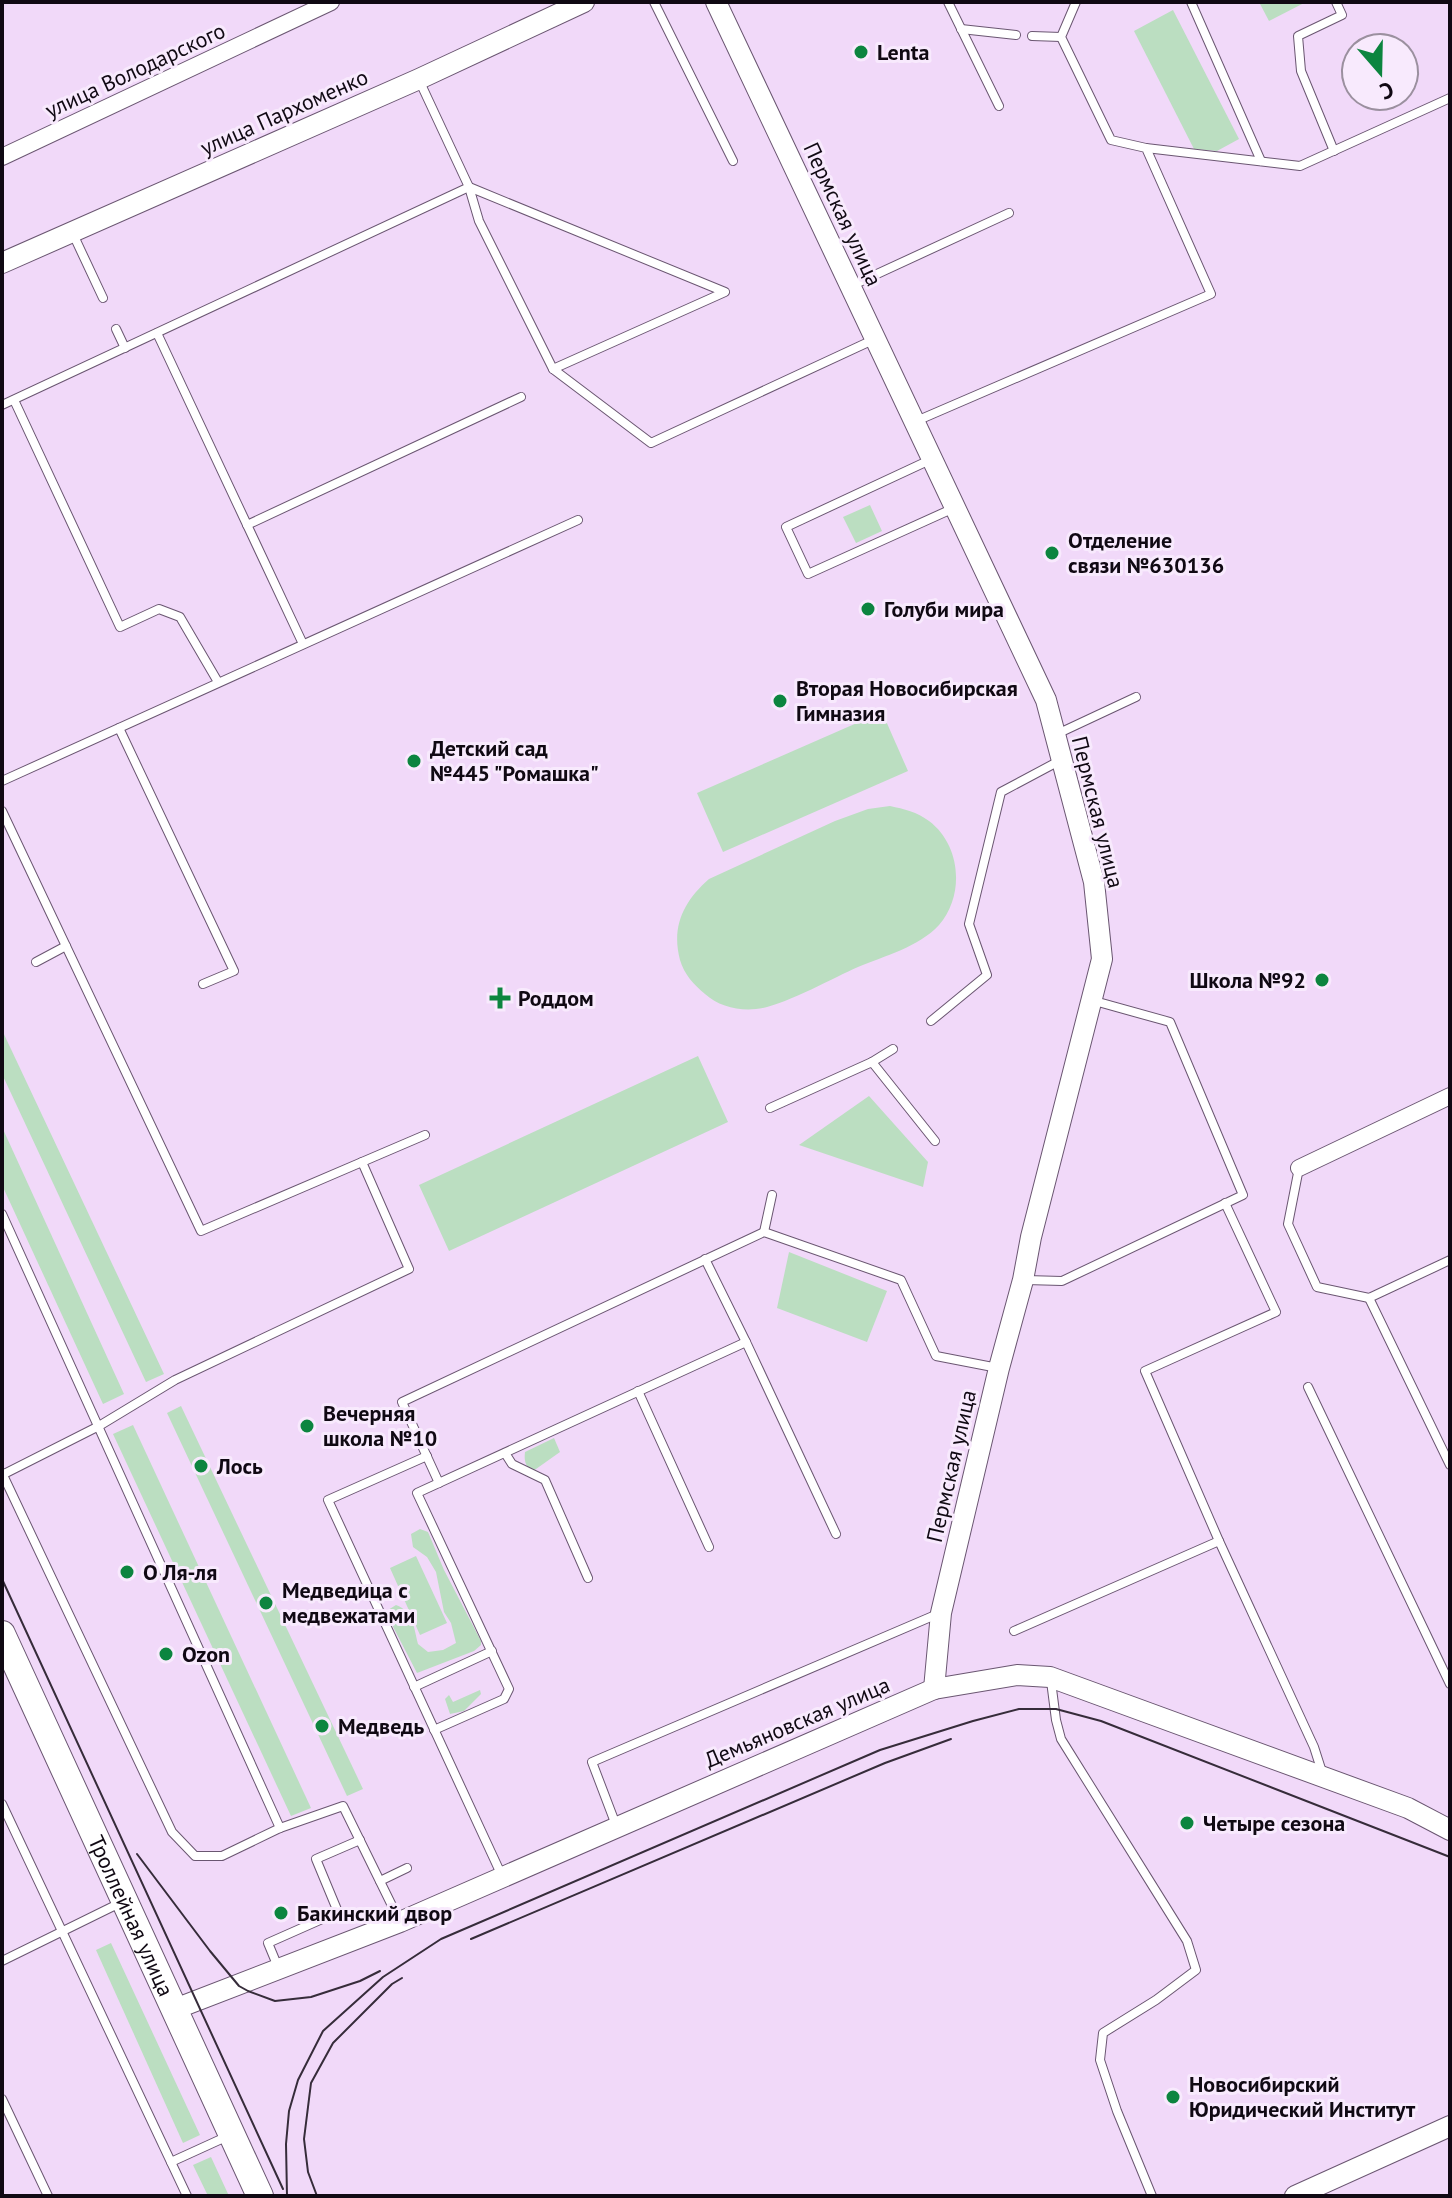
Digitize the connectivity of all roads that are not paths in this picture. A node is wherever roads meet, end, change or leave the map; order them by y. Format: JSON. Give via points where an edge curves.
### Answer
{"nodes":[{"id":1,"x":331,"y":2,"type":"edge"},
{"id":2,"x":584,"y":2,"type":"edge"},
{"id":3,"x":654,"y":2,"type":"edge"},
{"id":4,"x":716,"y":2,"type":"edge"},
{"id":5,"x":948,"y":2,"type":"edge"},
{"id":6,"x":1076,"y":2,"type":"edge"},
{"id":7,"x":1191,"y":2,"type":"edge"},
{"id":8,"x":1336,"y":2,"type":"edge"},
{"id":9,"x":961,"y":29,"type":"junction"},
{"id":10,"x":1016,"y":35,"type":"dead end"},
{"id":11,"x":1032,"y":36,"type":"dead end"},
{"id":12,"x":1061,"y":37,"type":"junction"},
{"id":13,"x":419,"y":79,"type":"junction"},
{"id":14,"x":1450,"y":98,"type":"edge"},
{"id":15,"x":999,"y":106,"type":"dead end"},
{"id":16,"x":1146,"y":148,"type":"junction"},
{"id":17,"x":1334,"y":151,"type":"junction"},
{"id":18,"x":2,"y":157,"type":"edge"},
{"id":19,"x":733,"y":161,"type":"dead end"},
{"id":20,"x":1261,"y":161,"type":"junction"},
{"id":21,"x":469,"y":187,"type":"junction"},
{"id":22,"x":1009,"y":213,"type":"dead end"},
{"id":23,"x":72,"y":232,"type":"junction"},
{"id":24,"x":2,"y":263,"type":"edge"},
{"id":25,"x":850,"y":287,"type":"junction"},
{"id":26,"x":103,"y":298,"type":"dead end"},
{"id":27,"x":116,"y":329,"type":"dead end"},
{"id":28,"x":157,"y":333,"type":"junction"},
{"id":29,"x":875,"y":339,"type":"junction"},
{"id":30,"x":125,"y":348,"type":"junction"},
{"id":31,"x":553,"y":369,"type":"junction"},
{"id":32,"x":521,"y":397,"type":"dead end"},
{"id":33,"x":14,"y":400,"type":"junction"},
{"id":34,"x":2,"y":405,"type":"edge"},
{"id":35,"x":914,"y":422,"type":"junction"},
{"id":36,"x":932,"y":459,"type":"junction"},
{"id":37,"x":955,"y":507,"type":"junction"},
{"id":38,"x":578,"y":520,"type":"dead end"},
{"id":39,"x":247,"y":525,"type":"junction"},
{"id":40,"x":303,"y":644,"type":"junction"},
{"id":41,"x":218,"y":682,"type":"junction"},
{"id":42,"x":1136,"y":697,"type":"dead end"},
{"id":43,"x":119,"y":728,"type":"junction"},
{"id":44,"x":1055,"y":735,"type":"junction"},
{"id":45,"x":1061,"y":759,"type":"junction"},
{"id":46,"x":2,"y":781,"type":"edge"},
{"id":47,"x":2,"y":811,"type":"edge"},
{"id":48,"x":66,"y":946,"type":"junction"},
{"id":49,"x":36,"y":962,"type":"dead end"},
{"id":50,"x":203,"y":984,"type":"dead end"},
{"id":51,"x":1090,"y":1000,"type":"junction"},
{"id":52,"x":931,"y":1021,"type":"dead end"},
{"id":53,"x":893,"y":1049,"type":"dead end"},
{"id":54,"x":872,"y":1062,"type":"junction"},
{"id":55,"x":1450,"y":1096,"type":"edge"},
{"id":56,"x":770,"y":1108,"type":"dead end"},
{"id":57,"x":425,"y":1135,"type":"dead end"},
{"id":58,"x":935,"y":1141,"type":"dead end"},
{"id":59,"x":362,"y":1162,"type":"junction"},
{"id":60,"x":1299,"y":1168,"type":"joint"},
{"id":61,"x":772,"y":1195,"type":"dead end"},
{"id":62,"x":1225,"y":1203,"type":"junction"},
{"id":63,"x":2,"y":1214,"type":"edge"},
{"id":64,"x":764,"y":1232,"type":"junction"},
{"id":65,"x":705,"y":1259,"type":"junction"},
{"id":66,"x":1450,"y":1260,"type":"edge"},
{"id":67,"x":1023,"y":1280,"type":"junction"},
{"id":68,"x":1369,"y":1298,"type":"junction"},
{"id":69,"x":746,"y":1342,"type":"junction"},
{"id":70,"x":999,"y":1368,"type":"junction"},
{"id":71,"x":1308,"y":1387,"type":"dead end"},
{"id":72,"x":638,"y":1391,"type":"junction"},
{"id":73,"x":99,"y":1426,"type":"junction"},
{"id":74,"x":505,"y":1453,"type":"junction"},
{"id":75,"x":427,"y":1456,"type":"junction"},
{"id":76,"x":1450,"y":1465,"type":"edge"},
{"id":77,"x":2,"y":1475,"type":"edge"},
{"id":78,"x":439,"y":1483,"type":"junction"},
{"id":79,"x":836,"y":1534,"type":"dead end"},
{"id":80,"x":1219,"y":1541,"type":"junction"},
{"id":81,"x":709,"y":1547,"type":"dead end"},
{"id":82,"x":588,"y":1578,"type":"dead end"},
{"id":83,"x":941,"y":1613,"type":"junction"},
{"id":84,"x":1014,"y":1631,"type":"dead end"},
{"id":85,"x":2,"y":1634,"type":"edge"},
{"id":86,"x":492,"y":1651,"type":"junction"},
{"id":87,"x":1050,"y":1677,"type":"junction"},
{"id":88,"x":1450,"y":1684,"type":"edge"},
{"id":89,"x":414,"y":1687,"type":"junction"},
{"id":90,"x":934,"y":1689,"type":"junction"},
{"id":91,"x":434,"y":1730,"type":"junction"},
{"id":92,"x":1324,"y":1777,"type":"junction"},
{"id":93,"x":2,"y":1804,"type":"edge"},
{"id":94,"x":617,"y":1827,"type":"junction"},
{"id":95,"x":280,"y":1828,"type":"junction"},
{"id":96,"x":1450,"y":1830,"type":"edge"},
{"id":97,"x":360,"y":1840,"type":"junction"},
{"id":98,"x":407,"y":1868,"type":"dead end"},
{"id":99,"x":502,"y":1877,"type":"junction"},
{"id":100,"x":380,"y":1881,"type":"junction"},
{"id":101,"x":125,"y":1901,"type":"junction"},
{"id":102,"x":400,"y":1922,"type":"junction"},
{"id":103,"x":62,"y":1932,"type":"junction"},
{"id":104,"x":2,"y":1961,"type":"edge"},
{"id":105,"x":279,"y":1970,"type":"junction"},
{"id":106,"x":175,"y":2009,"type":"junction"},
{"id":107,"x":2,"y":2099,"type":"edge"},
{"id":108,"x":1450,"y":2126,"type":"edge"},
{"id":109,"x":232,"y":2135,"type":"junction"},
{"id":110,"x":171,"y":2162,"type":"junction"},
{"id":111,"x":48,"y":2196,"type":"edge"},
{"id":112,"x":187,"y":2196,"type":"edge"},
{"id":113,"x":260,"y":2196,"type":"edge"},
{"id":114,"x":1152,"y":2196,"type":"edge"},
{"id":115,"x":1295,"y":2196,"type":"edge"}],
"edges":[{"from":1,"to":18,"type":"street","name":"улица Володарского"},
{"from":2,"to":13,"type":"street","name":"улица Пархоменко"},
{"from":3,"to":19,"type":"lane"},
{"from":4,"to":25,"type":"street","name":"Пермская улица"},
{"from":5,"to":9,"type":"lane"},
{"from":6,"to":12,"type":"lane"},
{"from":7,"to":20,"type":"lane"},
{"from":8,"to":17,"type":"lane","via":[[1342,15],[1298,36],[1301,71]]},
{"from":9,"to":10,"type":"lane"},
{"from":9,"to":15,"type":"lane"},
{"from":11,"to":12,"type":"lane"},
{"from":12,"to":16,"type":"lane","via":[[1111,140]]},
{"from":13,"to":21,"type":"lane"},
{"from":13,"to":23,"type":"street","name":"улица Пархоменко"},
{"from":14,"to":17,"type":"lane"},
{"from":16,"to":20,"type":"lane"},
{"from":16,"to":35,"type":"lane","via":[[1211,294]]},
{"from":17,"to":20,"type":"lane","via":[[1300,166]]},
{"from":21,"to":28,"type":"lane"},
{"from":21,"to":31,"type":"lane","via":[[479,221]]},
{"from":21,"to":31,"type":"lane","via":[[725,292]]},
{"from":22,"to":25,"type":"lane"},
{"from":23,"to":24,"type":"street","name":"улица Пархоменко"},
{"from":23,"to":26,"type":"lane"},
{"from":25,"to":29,"type":"street","name":"Пермская улица"},
{"from":27,"to":30,"type":"lane"},
{"from":28,"to":30,"type":"lane"},
{"from":28,"to":39,"type":"lane"},
{"from":29,"to":31,"type":"lane","via":[[651,443]]},
{"from":29,"to":35,"type":"street","name":"Пермская улица"},
{"from":30,"to":33,"type":"lane"},
{"from":32,"to":39,"type":"lane"},
{"from":33,"to":34,"type":"lane"},
{"from":33,"to":41,"type":"lane","via":[[120,627],[159,609],[180,617]]},
{"from":35,"to":36,"type":"street","name":"Пермская улица"},
{"from":36,"to":37,"type":"street","name":"Пермская улица"},
{"from":36,"to":37,"type":"lane","via":[[786,527],[808,574]]},
{"from":37,"to":44,"type":"street","name":"Пермская улица","via":[[1046,700]]},
{"from":38,"to":40,"type":"lane"},
{"from":39,"to":40,"type":"lane"},
{"from":40,"to":41,"type":"lane"},
{"from":41,"to":43,"type":"lane"},
{"from":42,"to":44,"type":"lane"},
{"from":43,"to":46,"type":"lane"},
{"from":43,"to":50,"type":"lane","via":[[234,971]]},
{"from":44,"to":45,"type":"street","name":"Пермская улица"},
{"from":45,"to":51,"type":"street","name":"Пермская улица","via":[[1094,882],[1102,959]]},
{"from":45,"to":52,"type":"lane","via":[[1001,792],[969,924],[987,975]]},
{"from":47,"to":48,"type":"lane"},
{"from":48,"to":49,"type":"lane"},
{"from":48,"to":59,"type":"lane","via":[[201,1231]]},
{"from":51,"to":62,"type":"lane","via":[[1170,1022],[1243,1195]]},
{"from":51,"to":67,"type":"street","name":"Пермская улица"},
{"from":53,"to":54,"type":"lane"},
{"from":54,"to":56,"type":"lane"},
{"from":54,"to":58,"type":"lane"},
{"from":55,"to":60,"type":"street"},
{"from":57,"to":59,"type":"lane"},
{"from":59,"to":73,"type":"lane","via":[[409,1269],[175,1380]]},
{"from":60,"to":68,"type":"lane","via":[[1288,1224],[1317,1287]]},
{"from":61,"to":64,"type":"lane"},
{"from":62,"to":67,"type":"lane","via":[[1062,1281]]},
{"from":62,"to":80,"type":"lane","via":[[1276,1312],[1145,1371]]},
{"from":63,"to":73,"type":"lane"},
{"from":64,"to":65,"type":"lane"},
{"from":64,"to":70,"type":"lane","via":[[901,1280],[936,1356]]},
{"from":65,"to":69,"type":"lane"},
{"from":65,"to":75,"type":"lane","via":[[402,1402]]},
{"from":66,"to":68,"type":"lane"},
{"from":67,"to":70,"type":"street","name":"Пермская улица"},
{"from":68,"to":76,"type":"lane"},
{"from":69,"to":72,"type":"lane"},
{"from":69,"to":79,"type":"lane"},
{"from":70,"to":83,"type":"street","name":"Пермская улица"},
{"from":71,"to":88,"type":"lane"},
{"from":72,"to":74,"type":"lane"},
{"from":72,"to":81,"type":"lane"},
{"from":73,"to":77,"type":"lane"},
{"from":73,"to":95,"type":"lane"},
{"from":74,"to":78,"type":"lane"},
{"from":74,"to":82,"type":"lane","via":[[512,1464],[545,1480]]},
{"from":75,"to":78,"type":"lane"},
{"from":75,"to":89,"type":"lane","via":[[328,1500]]},
{"from":77,"to":95,"type":"lane","via":[[172,1832],[195,1856],[222,1856]]},
{"from":78,"to":86,"type":"lane","via":[[417,1493]]},
{"from":80,"to":84,"type":"lane"},
{"from":80,"to":92,"type":"lane"},
{"from":83,"to":90,"type":"street","name":"Пермская улица"},
{"from":83,"to":94,"type":"lane","via":[[592,1762]]},
{"from":85,"to":101,"type":"main road","name":"Троллейная улица"},
{"from":86,"to":89,"type":"lane"},
{"from":86,"to":91,"type":"lane","via":[[509,1689],[504,1699]]},
{"from":87,"to":90,"type":"street","name":"Демьяновская улица","via":[[1017,1675]]},
{"from":87,"to":92,"type":"street","name":"Демьяновская улица"},
{"from":87,"to":114,"type":"lane","via":[[1061,1739],[1187,1941],[1196,1970],[1103,2033],[1100,2060]]},
{"from":89,"to":91,"type":"lane"},
{"from":90,"to":94,"type":"street","name":"Демьяновская улица"},
{"from":91,"to":99,"type":"lane"},
{"from":92,"to":96,"type":"street","name":"Демьяновская улица"},
{"from":93,"to":103,"type":"lane"},
{"from":94,"to":99,"type":"street","name":"Демьяновская улица"},
{"from":95,"to":97,"type":"lane","via":[[343,1806]]},
{"from":97,"to":100,"type":"lane"},
{"from":97,"to":105,"type":"lane","via":[[316,1859],[338,1912],[268,1943]]},
{"from":98,"to":100,"type":"lane"},
{"from":99,"to":102,"type":"street","name":"Демьяновская улица"},
{"from":100,"to":102,"type":"lane"},
{"from":101,"to":103,"type":"lane"},
{"from":101,"to":106,"type":"main road","name":"Троллейная улица"},
{"from":102,"to":105,"type":"street","name":"Демьяновская улица"},
{"from":103,"to":104,"type":"lane"},
{"from":103,"to":110,"type":"lane"},
{"from":105,"to":106,"type":"street","name":"Демьяновская улица"},
{"from":106,"to":109,"type":"main road","name":"Троллейная улица"},
{"from":107,"to":111,"type":"lane"},
{"from":108,"to":115,"type":"street"},
{"from":109,"to":110,"type":"lane"},
{"from":109,"to":113,"type":"main road","name":"Троллейная улица"},
{"from":110,"to":112,"type":"lane"}]}
